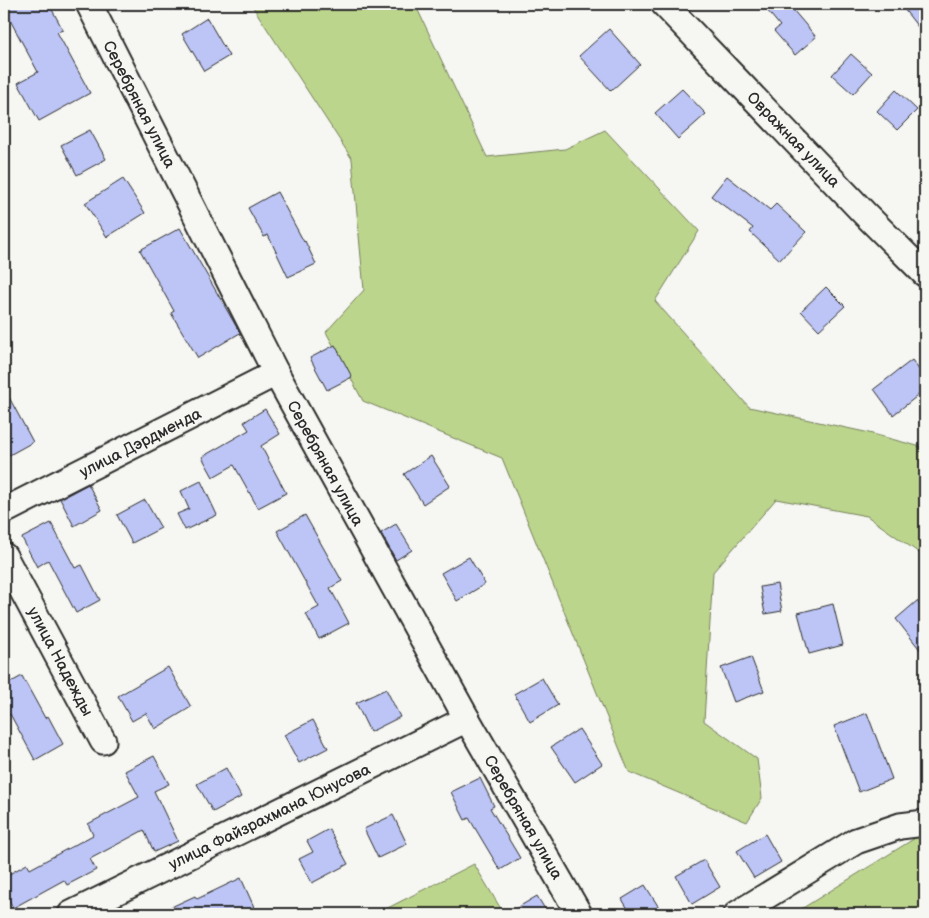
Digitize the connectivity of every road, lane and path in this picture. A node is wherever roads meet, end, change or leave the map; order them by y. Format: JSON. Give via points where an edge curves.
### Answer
{"nodes":[{"id":1,"x":89,"y":4,"type":"edge"},
{"id":2,"x":664,"y":4,"type":"edge"},
{"id":3,"x":925,"y":274,"type":"edge"},
{"id":4,"x":276,"y":373,"type":"junction"},
{"id":5,"x":4,"y":511,"type":"edge"},
{"id":6,"x":4,"y":556,"type":"edge"},
{"id":7,"x":467,"y":719,"type":"junction"},
{"id":8,"x":103,"y":740,"type":"dead end"},
{"id":9,"x":925,"y":823,"type":"edge"},
{"id":10,"x":71,"y":914,"type":"edge"},
{"id":11,"x":579,"y":914,"type":"edge"},
{"id":12,"x":737,"y":914,"type":"edge"}],
"edges":[{"from":1,"to":4,"type":"street","name":"Серебряная улица"},
{"from":2,"to":3,"type":"street","name":"Овражная улица"},
{"from":4,"to":5,"type":"street","name":"улица Дэрдменда"},
{"from":4,"to":7,"type":"street","name":"Серебряная улица"},
{"from":6,"to":8,"type":"street","name":"улица Надежды"},
{"from":7,"to":10,"type":"street","name":"улица Файзрахмана Юнусова"},
{"from":7,"to":11,"type":"street","name":"Серебряная улица"},
{"from":9,"to":12,"type":"street","via":[[900,826],[856,841]]}]}
